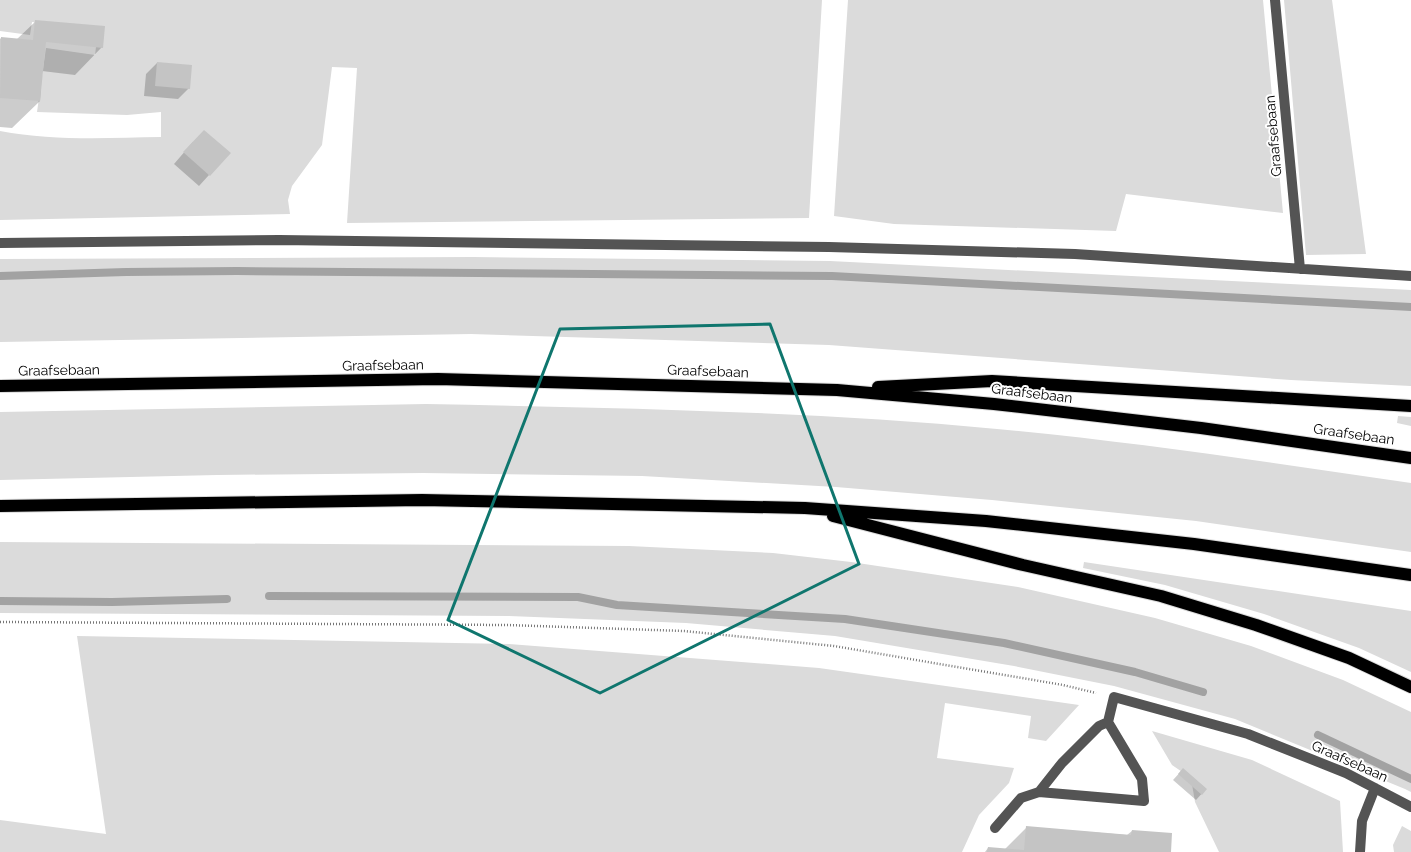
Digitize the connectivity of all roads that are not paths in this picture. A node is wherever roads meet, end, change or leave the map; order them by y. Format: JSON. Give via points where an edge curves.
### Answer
{"nodes":[{"id":1,"x":1275,"y":0,"type":"edge"},
{"id":2,"x":0,"y":243,"type":"edge"},
{"id":3,"x":1300,"y":269,"type":"junction"},
{"id":4,"x":1411,"y":276,"type":"edge"},
{"id":5,"x":0,"y":386,"type":"edge"},
{"id":6,"x":837,"y":390,"type":"junction"},
{"id":7,"x":1411,"y":406,"type":"edge"},
{"id":8,"x":1411,"y":458,"type":"edge"},
{"id":9,"x":0,"y":506,"type":"edge"},
{"id":10,"x":805,"y":508,"type":"junction"},
{"id":11,"x":1411,"y":575,"type":"edge"},
{"id":12,"x":1411,"y":688,"type":"edge"},
{"id":13,"x":1108,"y":722,"type":"junction"},
{"id":14,"x":1375,"y":788,"type":"junction"},
{"id":15,"x":1039,"y":792,"type":"junction"},
{"id":16,"x":1411,"y":807,"type":"edge"},
{"id":17,"x":995,"y":828,"type":"dead end"},
{"id":18,"x":1360,"y":852,"type":"edge"}],
"edges":[{"from":1,"to":3,"type":"street","name":"Graafsebaan"},
{"from":2,"to":3,"type":"street","via":[[279,240],[830,247],[1074,254]]},
{"from":3,"to":4,"type":"street"},
{"from":5,"to":6,"type":"highway","name":"Graafsebaan","via":[[438,379]]},
{"from":6,"to":7,"type":"highway","via":[[992,381]]},
{"from":6,"to":8,"type":"highway","name":"Graafsebaan","via":[[994,404],[1201,428]]},
{"from":9,"to":10,"type":"highway","via":[[422,500]]},
{"from":10,"to":11,"type":"highway","via":[[986,521],[1186,543]]},
{"from":10,"to":12,"type":"highway","via":[[1023,565],[1161,596],[1249,622],[1349,658]]},
{"from":13,"to":14,"type":"street","name":"Graafsebaan","via":[[1114,697],[1248,734],[1346,773]]},
{"from":13,"to":15,"type":"street","via":[[1099,726],[1062,763]]},
{"from":13,"to":15,"type":"street","via":[[1142,779],[1144,801]]},
{"from":14,"to":16,"type":"street","name":"Graafsebaan"},
{"from":14,"to":18,"type":"street","via":[[1362,821]]},
{"from":15,"to":17,"type":"street","via":[[1021,798]]}]}
